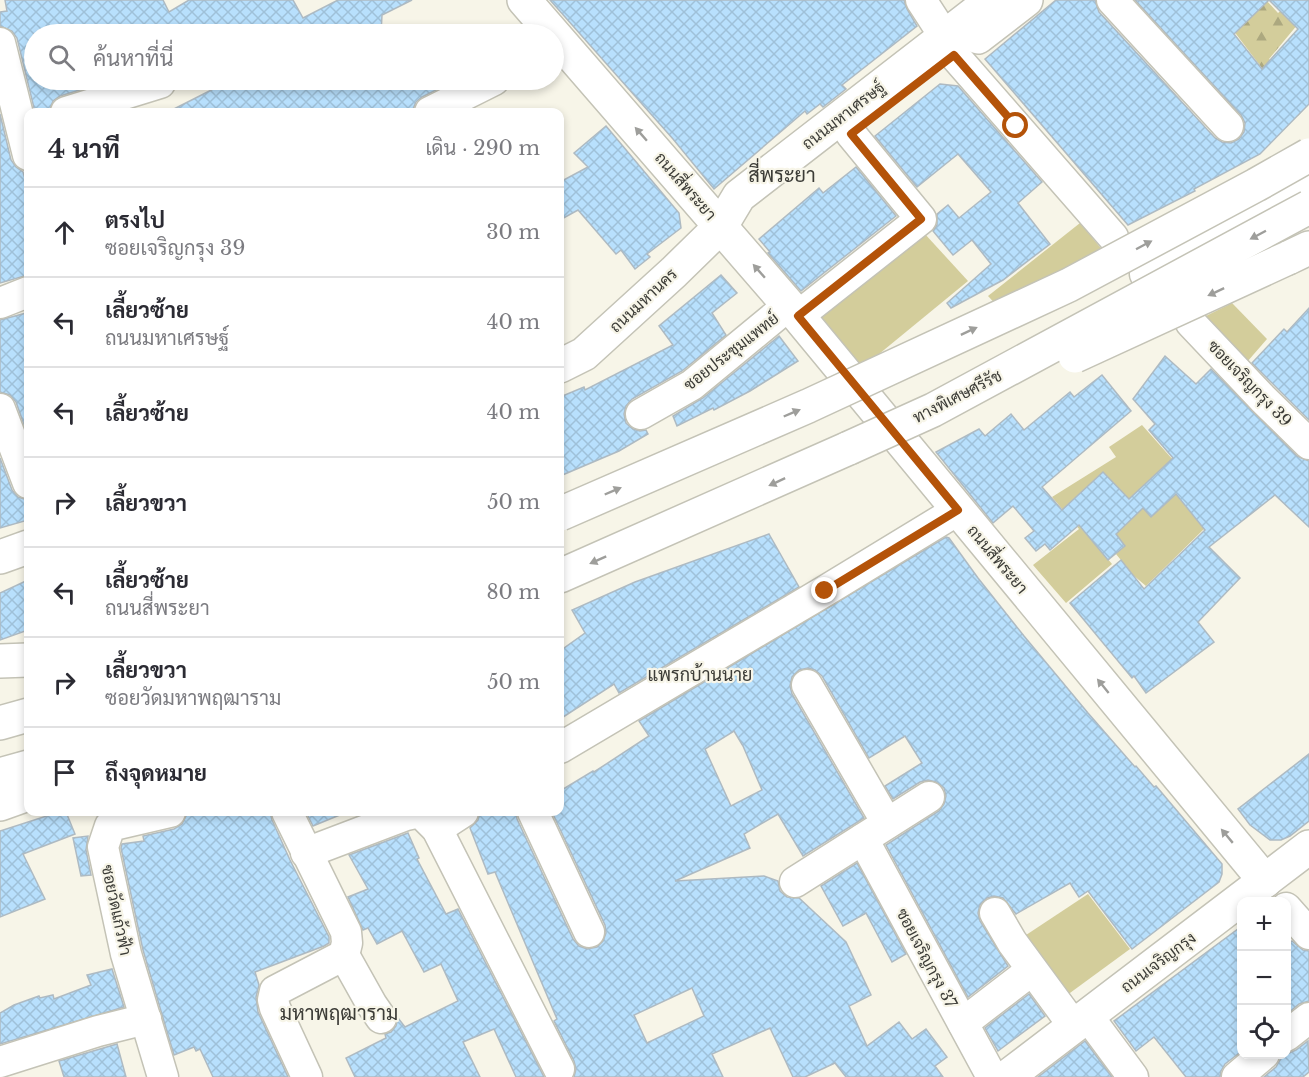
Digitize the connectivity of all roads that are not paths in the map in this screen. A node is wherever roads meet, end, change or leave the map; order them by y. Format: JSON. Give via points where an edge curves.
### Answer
{"nodes":[{"id":1,"x":524,"y":0,"type":"edge"},
{"id":2,"x":921,"y":0,"type":"edge"},
{"id":3,"x":992,"y":0,"type":"edge"},
{"id":4,"x":1026,"y":0,"type":"edge"},
{"id":5,"x":1112,"y":0,"type":"edge"},
{"id":6,"x":543,"y":24,"type":"edge"},
{"id":7,"x":0,"y":43,"type":"edge"},
{"id":8,"x":950,"y":46,"type":"junction"},
{"id":9,"x":564,"y":50,"type":"edge"},
{"id":10,"x":137,"y":90,"type":"edge"},
{"id":11,"x":474,"y":90,"type":"edge"},
{"id":12,"x":79,"y":108,"type":"edge"},
{"id":13,"x":438,"y":108,"type":"edge"},
{"id":14,"x":24,"y":122,"type":"edge"},
{"id":15,"x":1228,"y":126,"type":"dead end"},
{"id":16,"x":851,"y":134,"type":"junction"},
{"id":17,"x":1309,"y":155,"type":"edge"},
{"id":18,"x":1309,"y":181,"type":"edge"},
{"id":19,"x":1309,"y":207,"type":"edge"},
{"id":20,"x":721,"y":226,"type":"junction"},
{"id":21,"x":1113,"y":237,"type":"dead end"},
{"id":22,"x":1309,"y":248,"type":"edge"},
{"id":23,"x":1145,"y":274,"type":"dead end"},
{"id":24,"x":24,"y":294,"type":"edge"},
{"id":25,"x":0,"y":303,"type":"edge"},
{"id":26,"x":793,"y":311,"type":"junction"},
{"id":27,"x":1191,"y":322,"type":"dead end"},
{"id":28,"x":564,"y":364,"type":"edge"},
{"id":29,"x":0,"y":409,"type":"edge"},
{"id":30,"x":933,"y":410,"type":"junction"},
{"id":31,"x":641,"y":414,"type":"dead end"},
{"id":32,"x":1309,"y":444,"type":"edge"},
{"id":33,"x":24,"y":472,"type":"edge"},
{"id":34,"x":958,"y":510,"type":"junction"},
{"id":35,"x":564,"y":512,"type":"edge"},
{"id":36,"x":24,"y":548,"type":"edge"},
{"id":37,"x":0,"y":557,"type":"edge"},
{"id":38,"x":564,"y":574,"type":"edge"},
{"id":39,"x":24,"y":660,"type":"edge"},
{"id":40,"x":0,"y":661,"type":"edge"},
{"id":41,"x":807,"y":685,"type":"dead end"},
{"id":42,"x":24,"y":716,"type":"edge"},
{"id":43,"x":0,"y":723,"type":"edge"},
{"id":44,"x":564,"y":746,"type":"edge"},
{"id":45,"x":24,"y":768,"type":"edge"},
{"id":46,"x":0,"y":776,"type":"edge"},
{"id":47,"x":24,"y":795,"type":"edge"},
{"id":48,"x":928,"y":797,"type":"dead end"},
{"id":49,"x":0,"y":804,"type":"edge"},
{"id":50,"x":153,"y":816,"type":"edge"},
{"id":51,"x":289,"y":816,"type":"edge"},
{"id":52,"x":403,"y":816,"type":"edge"},
{"id":53,"x":424,"y":816,"type":"edge"},
{"id":54,"x":457,"y":816,"type":"edge"},
{"id":55,"x":535,"y":816,"type":"edge"},
{"id":56,"x":437,"y":829,"type":"junction"},
{"id":57,"x":875,"y":831,"type":"junction"},
{"id":58,"x":1309,"y":847,"type":"edge"},
{"id":59,"x":306,"y":853,"type":"junction"},
{"id":60,"x":795,"y":882,"type":"dead end"},
{"id":61,"x":1273,"y":891,"type":"edge"},
{"id":62,"x":994,"y":913,"type":"dead end"},
{"id":63,"x":1291,"y":913,"type":"edge"},
{"id":64,"x":589,"y":932,"type":"dead end"},
{"id":65,"x":1309,"y":934,"type":"edge"},
{"id":66,"x":344,"y":954,"type":"junction"},
{"id":67,"x":1032,"y":970,"type":"junction"},
{"id":68,"x":381,"y":1018,"type":"dead end"},
{"id":69,"x":146,"y":1019,"type":"junction"},
{"id":70,"x":1080,"y":1020,"type":"junction"},
{"id":71,"x":963,"y":1023,"type":"junction"},
{"id":72,"x":1258,"y":1059,"type":"edge"},
{"id":73,"x":0,"y":1062,"type":"edge"},
{"id":74,"x":559,"y":1068,"type":"dead end"},
{"id":75,"x":163,"y":1077,"type":"edge"},
{"id":76,"x":307,"y":1077,"type":"edge"},
{"id":77,"x":992,"y":1077,"type":"edge"},
{"id":78,"x":1007,"y":1077,"type":"edge"},
{"id":79,"x":1133,"y":1077,"type":"edge"},
{"id":80,"x":1237,"y":1077,"type":"edge"}],
"edges":[{"from":1,"to":6,"type":"main road","name":"ถนนสี่พระยา"},
{"from":2,"to":8,"type":"street"},
{"from":3,"to":8,"type":"main road","name":"ถนนมหาเศรษฐ์"},
{"from":4,"to":8,"type":"main road","name":"ถนนมหาเศรษฐ์"},
{"from":5,"to":15,"type":"street"},
{"from":7,"to":14,"type":"street"},
{"from":8,"to":16,"type":"main road","name":"ถนนมหาเศรษฐ์"},
{"from":8,"to":20,"type":"main road","name":"ถนนมหาเศรษฐ์","via":[[739,196]]},
{"from":8,"to":21,"type":"street"},
{"from":20,"to":9,"type":"main road","name":"ถนนสี่พระยา","one_way":true},
{"from":10,"to":12,"type":"street"},
{"from":11,"to":13,"type":"street"},
{"from":16,"to":20,"type":"main road","name":"ถนนมหาเศรษฐ์","via":[[748,213]]},
{"from":16,"to":26,"type":"street","name":"ซอยประชุมแพทย์","via":[[921,219]]},
{"from":35,"to":17,"type":"main road","one_way":true,"bridge":true,"via":[[808,406],[1069,285]]},
{"from":18,"to":23,"type":"street"},
{"from":19,"to":30,"type":"main road","name":"ทางพิเศษศรีรัช","one_way":true,"bridge":true},
{"from":26,"to":20,"type":"main road","name":"ถนนสี่พระยา","one_way":true},
{"from":20,"to":28,"type":"main road","name":"ถนนมหานคร","via":[[598,342]]},
{"from":22,"to":30,"type":"main road","one_way":true,"bridge":true,"via":[[1094,348]]},
{"from":24,"to":25,"type":"street"},
{"from":26,"to":31,"type":"street","name":"ซอยประชุมแพทย์","via":[[692,385]]},
{"from":26,"to":34,"type":"main road","name":"ถนนสี่พระยา"},
{"from":27,"to":32,"type":"street","name":"ซอยเจริญกรุง 39"},
{"from":29,"to":33,"type":"street"},
{"from":30,"to":38,"type":"main road","name":"ทางพิเศษศรีรัช","one_way":true,"bridge":true},
{"from":34,"to":44,"type":"street"},
{"from":61,"to":34,"type":"main road","name":"ถนนสี่พระยา","one_way":true},
{"from":36,"to":37,"type":"main road"},
{"from":39,"to":40,"type":"main road"},
{"from":41,"to":57,"type":"street","name":"ซอยเจริญกรุง 37"},
{"from":42,"to":43,"type":"main road"},
{"from":45,"to":46,"type":"main road"},
{"from":47,"to":49,"type":"main road"},
{"from":48,"to":57,"type":"street"},
{"from":50,"to":69,"type":"street","name":"ซอยวัดแก้วฟ้า","via":[[111,826],[103,847],[126,954]]},
{"from":51,"to":59,"type":"street"},
{"from":52,"to":59,"type":"street"},
{"from":53,"to":56,"type":"street"},
{"from":54,"to":56,"type":"street"},
{"from":55,"to":64,"type":"street"},
{"from":56,"to":74,"type":"street"},
{"from":57,"to":60,"type":"street"},
{"from":57,"to":71,"type":"street","name":"ซอยเจริญกรุง 37"},
{"from":58,"to":61,"type":"main road","name":"ถนนเจริญกรุง"},
{"from":59,"to":66,"type":"street","via":[[346,932]]},
{"from":61,"to":70,"type":"main road","name":"ถนนเจริญกรุง"},
{"from":62,"to":67,"type":"street"},
{"from":63,"to":65,"type":"street"},
{"from":66,"to":68,"type":"street"},
{"from":66,"to":76,"type":"street","via":[[275,991],[275,1008]]},
{"from":67,"to":70,"type":"street"},
{"from":67,"to":71,"type":"street"},
{"from":69,"to":73,"type":"street"},
{"from":69,"to":75,"type":"street","name":"ซอยวัดแก้วฟ้า"},
{"from":70,"to":78,"type":"main road","name":"ถนนเจริญกรุง"},
{"from":70,"to":79,"type":"street"},
{"from":71,"to":77,"type":"street","name":"ซอยเจริญกรุง 37"},
{"from":72,"to":80,"type":"street"}]}
